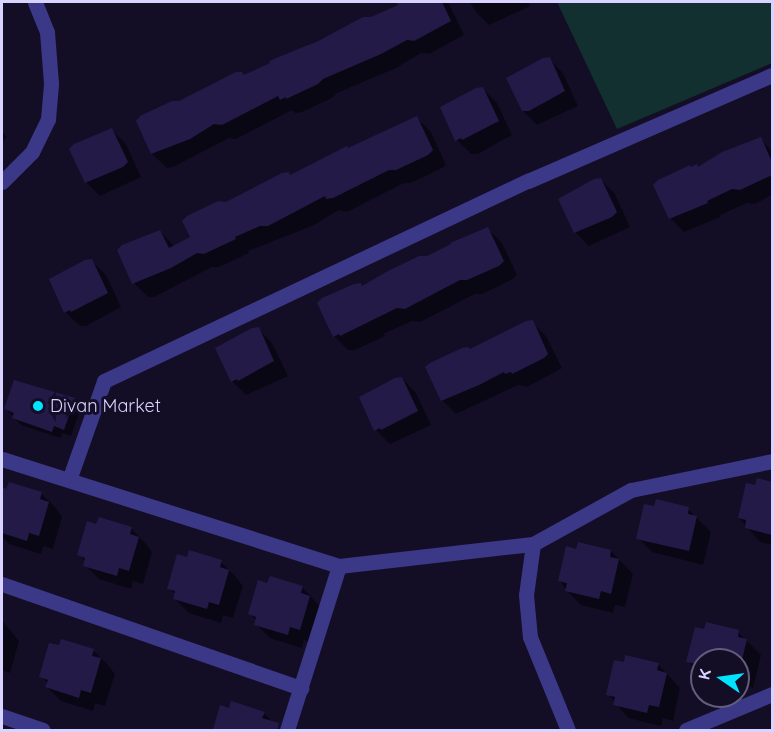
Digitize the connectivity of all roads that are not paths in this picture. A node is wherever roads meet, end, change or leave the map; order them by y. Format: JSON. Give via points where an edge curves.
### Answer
{"nodes":[{"id":1,"x":35,"y":2,"type":"edge"},
{"id":2,"x":772,"y":75,"type":"edge"},
{"id":3,"x":2,"y":182,"type":"edge"},
{"id":4,"x":2,"y":459,"type":"edge"},
{"id":5,"x":772,"y":461,"type":"edge"},
{"id":6,"x":69,"y":480,"type":"junction"},
{"id":7,"x":533,"y":544,"type":"junction"},
{"id":8,"x":339,"y":566,"type":"junction"},
{"id":9,"x":2,"y":584,"type":"edge"},
{"id":10,"x":301,"y":688,"type":"junction"},
{"id":11,"x":772,"y":694,"type":"edge"},
{"id":12,"x":2,"y":716,"type":"edge"},
{"id":13,"x":43,"y":730,"type":"edge"},
{"id":14,"x":287,"y":730,"type":"edge"},
{"id":15,"x":567,"y":730,"type":"edge"},
{"id":16,"x":686,"y":730,"type":"edge"}],
"edges":[{"from":1,"to":3,"type":"street","via":[[46,32],[51,83],[48,119],[32,152]]},
{"from":2,"to":6,"type":"street","via":[[528,181],[104,381]]},
{"from":4,"to":6,"type":"street"},
{"from":5,"to":7,"type":"street","via":[[631,490]]},
{"from":6,"to":8,"type":"street"},
{"from":7,"to":8,"type":"street"},
{"from":7,"to":15,"type":"street","via":[[526,595],[530,637]]},
{"from":8,"to":10,"type":"street"},
{"from":9,"to":10,"type":"street"},
{"from":10,"to":14,"type":"street"},
{"from":11,"to":16,"type":"street"},
{"from":12,"to":13,"type":"street"}]}
